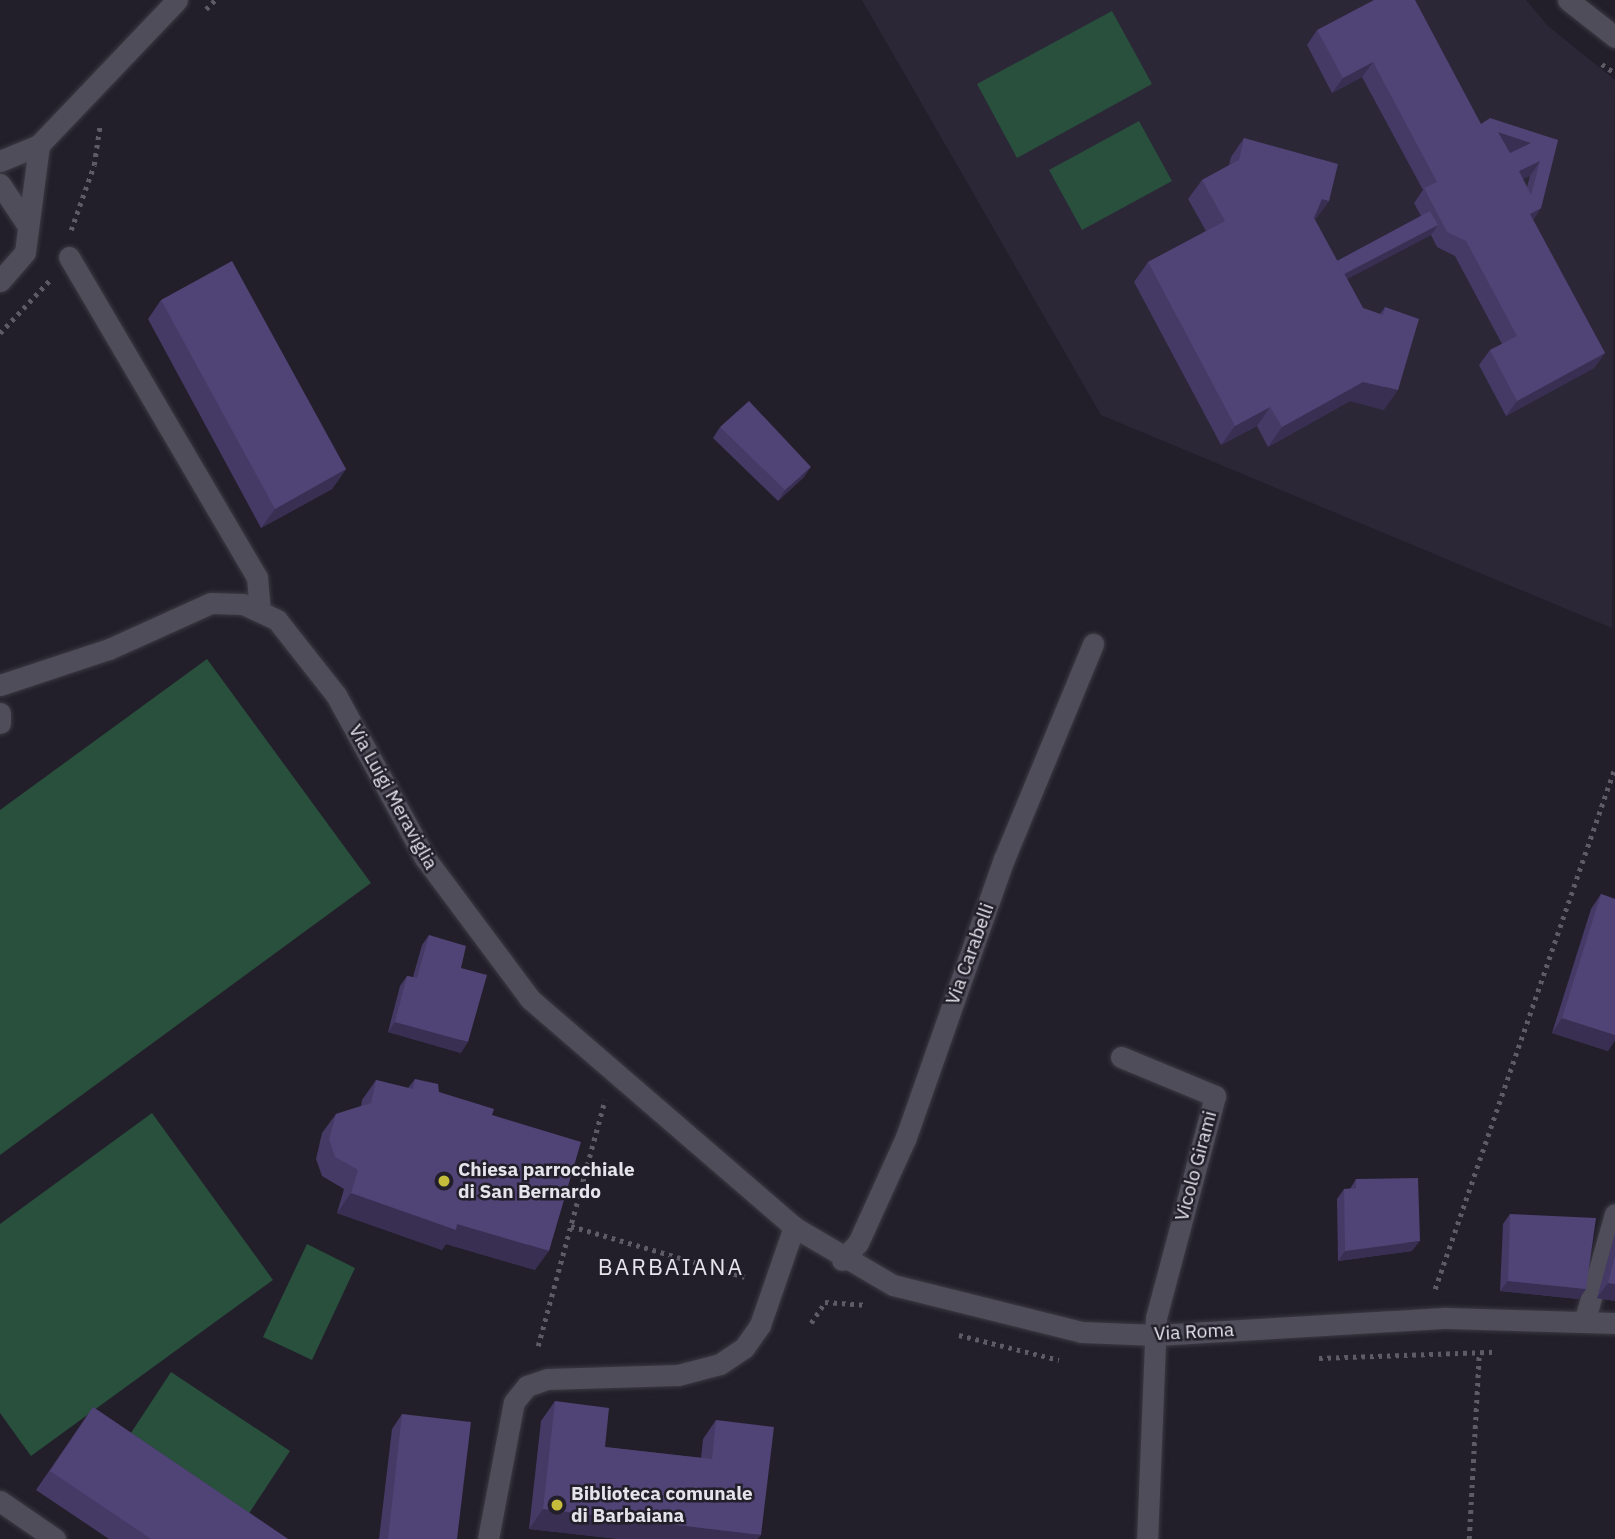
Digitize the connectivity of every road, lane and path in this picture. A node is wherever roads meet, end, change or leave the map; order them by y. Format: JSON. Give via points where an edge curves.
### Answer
{"nodes":[{"id":1,"x":177,"y":0,"type":"edge"},
{"id":2,"x":215,"y":0,"type":"edge"},
{"id":3,"x":1568,"y":0,"type":"edge"},
{"id":4,"x":196,"y":19,"type":"dead end"},
{"id":5,"x":1615,"y":37,"type":"edge"},
{"id":6,"x":102,"y":113,"type":"dead end"},
{"id":7,"x":39,"y":145,"type":"junction"},
{"id":8,"x":0,"y":161,"type":"edge"},
{"id":9,"x":0,"y":184,"type":"edge"},
{"id":10,"x":28,"y":226,"type":"junction"},
{"id":11,"x":65,"y":254,"type":"junction"},
{"id":12,"x":0,"y":281,"type":"edge"},
{"id":13,"x":0,"y":333,"type":"edge"},
{"id":14,"x":260,"y":611,"type":"junction"},
{"id":15,"x":1093,"y":643,"type":"dead end"},
{"id":16,"x":0,"y":685,"type":"edge"},
{"id":17,"x":0,"y":713,"type":"edge"},
{"id":18,"x":0,"y":723,"type":"edge"},
{"id":19,"x":1615,"y":767,"type":"edge"},
{"id":20,"x":1121,"y":1057,"type":"dead end"},
{"id":21,"x":606,"y":1096,"type":"dead end"},
{"id":22,"x":1615,"y":1214,"type":"edge"},
{"id":23,"x":570,"y":1226,"type":"junction"},
{"id":24,"x":794,"y":1227,"type":"junction"},
{"id":25,"x":842,"y":1260,"type":"junction"},
{"id":26,"x":745,"y":1277,"type":"dead end"},
{"id":27,"x":1423,"y":1319,"type":"junction"},
{"id":28,"x":1585,"y":1319,"type":"junction"},
{"id":29,"x":1615,"y":1323,"type":"edge"},
{"id":30,"x":1157,"y":1335,"type":"junction"},
{"id":31,"x":538,"y":1346,"type":"dead end"},
{"id":32,"x":1506,"y":1351,"type":"dead end"},
{"id":33,"x":1479,"y":1353,"type":"junction"},
{"id":34,"x":1308,"y":1359,"type":"dead end"},
{"id":35,"x":0,"y":1501,"type":"edge"},
{"id":36,"x":55,"y":1539,"type":"edge"},
{"id":37,"x":488,"y":1539,"type":"edge"},
{"id":38,"x":1147,"y":1539,"type":"edge"},
{"id":39,"x":1469,"y":1539,"type":"edge"}],
"edges":[{"from":1,"to":7,"type":"street"},
{"from":2,"to":4,"type":"path"},
{"from":3,"to":5,"type":"street"},
{"from":6,"to":11,"type":"path","via":[[94,166]]},
{"from":7,"to":8,"type":"street"},
{"from":7,"to":10,"type":"street"},
{"from":9,"to":10,"type":"street"},
{"from":10,"to":12,"type":"street","via":[[25,252]]},
{"from":11,"to":13,"type":"path"},
{"from":11,"to":14,"type":"street","via":[[257,577]]},
{"from":14,"to":16,"type":"street","name":"Via Luigi Meraviglia","via":[[232,602],[200,606],[109,649]]},
{"from":14,"to":24,"type":"street","name":"Via Luigi Meraviglia","via":[[288,631],[320,669],[425,858],[530,999]]},
{"from":15,"to":25,"type":"street","name":"Via Carabelli","via":[[1004,859],[906,1137],[858,1243]]},
{"from":17,"to":18,"type":"street"},
{"from":19,"to":27,"type":"path"},
{"from":20,"to":30,"type":"street","name":"Vicolo Girami","via":[[1215,1096],[1156,1318]]},
{"from":21,"to":23,"type":"path"},
{"from":22,"to":28,"type":"street"},
{"from":23,"to":26,"type":"path"},
{"from":23,"to":31,"type":"path"},
{"from":24,"to":25,"type":"street","name":"Via Roma"},
{"from":24,"to":37,"type":"street","via":[[760,1325],[744,1348],[720,1364],[678,1375],[547,1379],[527,1386],[514,1402]]},
{"from":25,"to":30,"type":"street","name":"Via Roma","via":[[943,1302],[1028,1324]]},
{"from":27,"to":28,"type":"street","name":"Via Roma"},
{"from":27,"to":30,"type":"street","name":"Via Roma"},
{"from":28,"to":29,"type":"street","name":"Via Roma"},
{"from":30,"to":38,"type":"street"},
{"from":32,"to":33,"type":"path"},
{"from":33,"to":34,"type":"path"},
{"from":33,"to":39,"type":"path"},
{"from":35,"to":36,"type":"street"}]}
